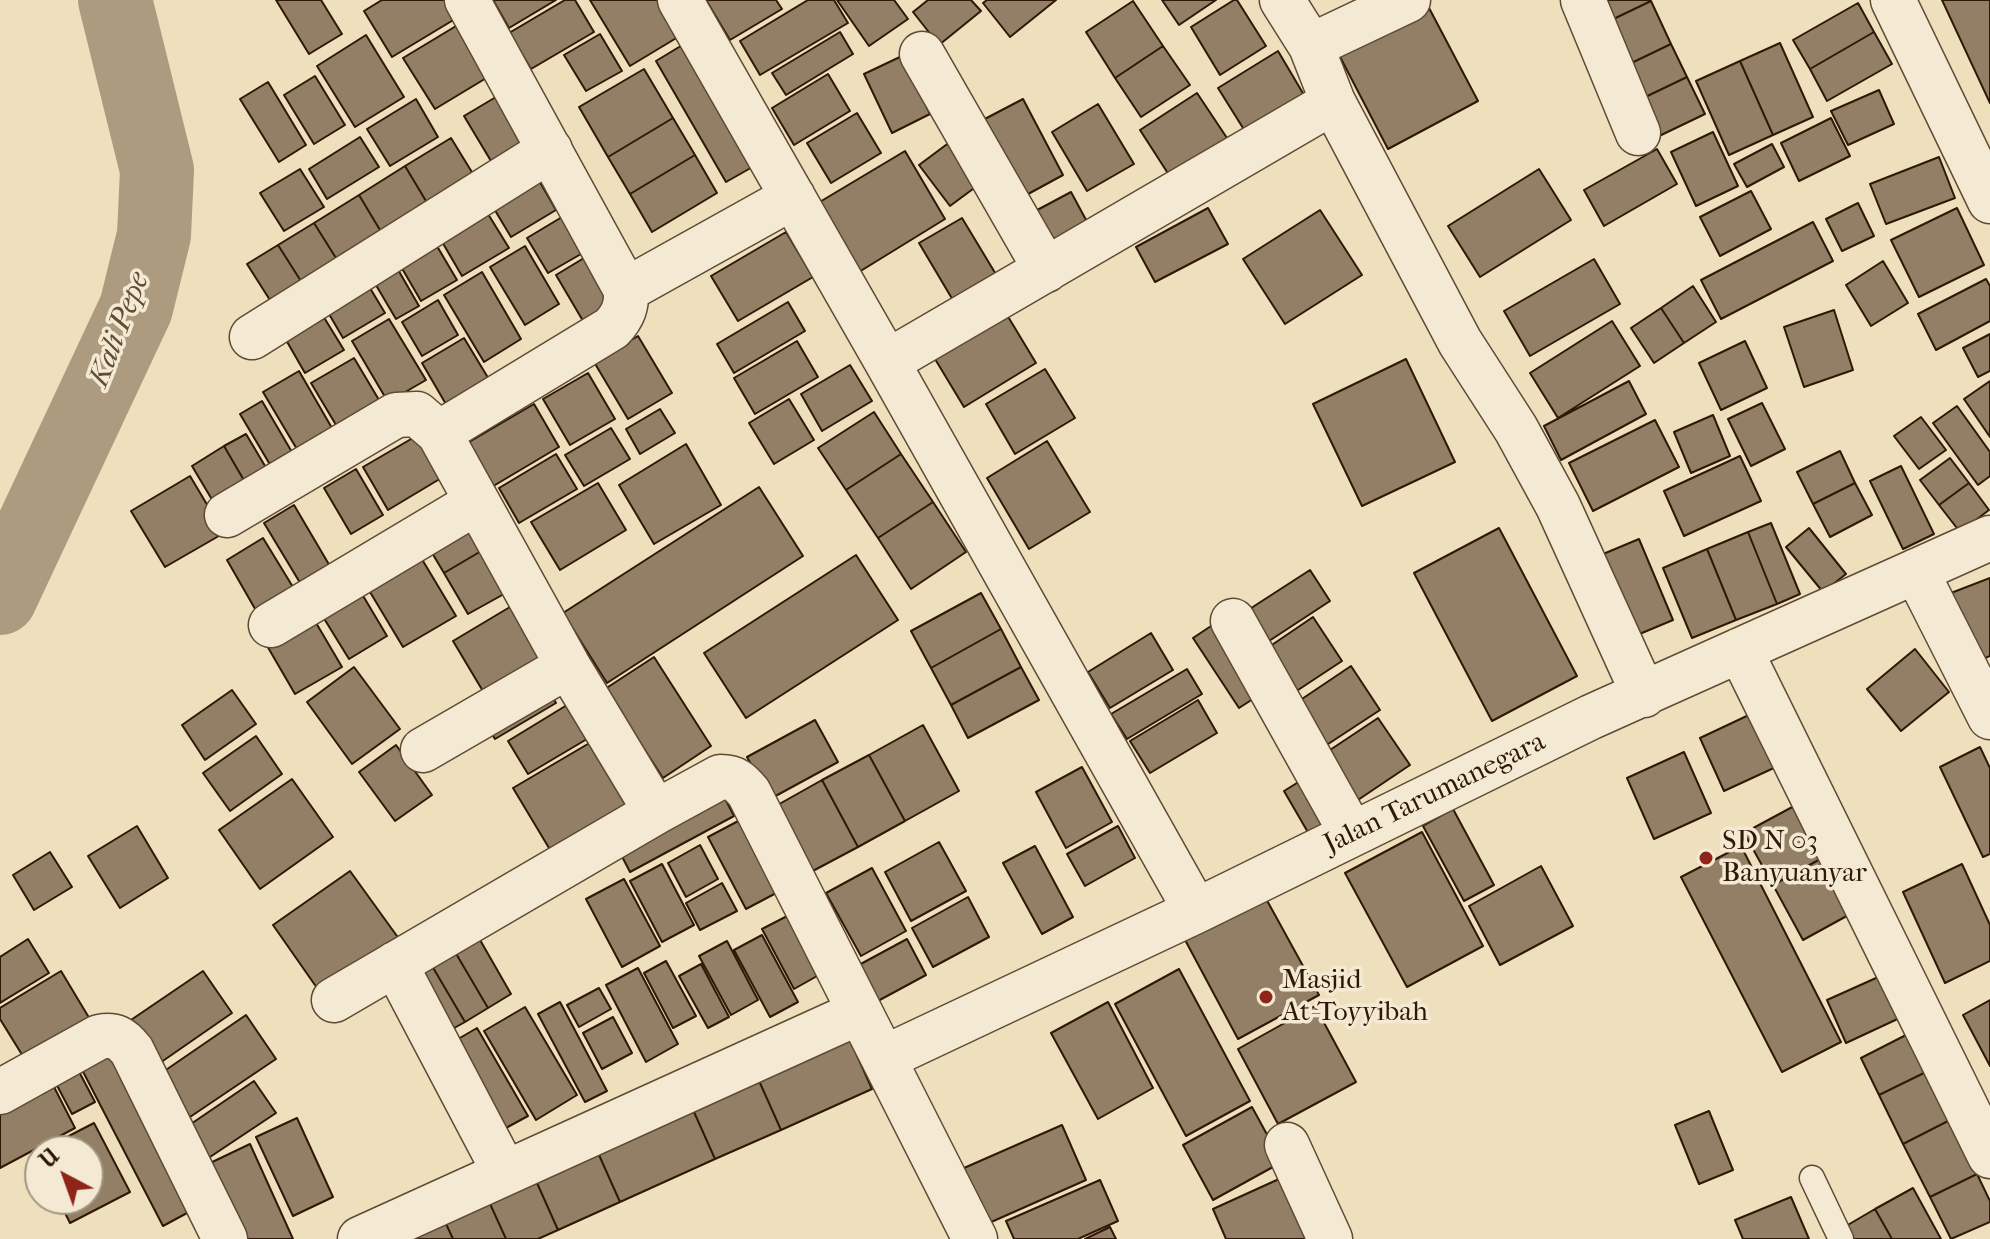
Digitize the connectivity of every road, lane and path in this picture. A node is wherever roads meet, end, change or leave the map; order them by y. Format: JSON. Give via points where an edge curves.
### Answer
{"nodes":[{"id":1,"x":467,"y":0,"type":"edge"},
{"id":2,"x":680,"y":0,"type":"edge"},
{"id":3,"x":1282,"y":0,"type":"edge"},
{"id":4,"x":1408,"y":0,"type":"edge"},
{"id":5,"x":1583,"y":0,"type":"edge"},
{"id":6,"x":1893,"y":0,"type":"edge"},
{"id":7,"x":1311,"y":46,"type":"junction"},
{"id":8,"x":922,"y":54,"type":"dead end"},
{"id":9,"x":1333,"y":102,"type":"junction"},
{"id":10,"x":1638,"y":133,"type":"dead end"},
{"id":11,"x":550,"y":150,"type":"junction"},
{"id":12,"x":793,"y":197,"type":"junction"},
{"id":13,"x":1990,"y":201,"type":"edge"},
{"id":14,"x":1046,"y":270,"type":"junction"},
{"id":15,"x":626,"y":290,"type":"junction"},
{"id":16,"x":252,"y":337,"type":"dead end"},
{"id":17,"x":887,"y":362,"type":"junction"},
{"id":18,"x":439,"y":433,"type":"junction"},
{"id":19,"x":477,"y":502,"type":"junction"},
{"id":20,"x":227,"y":515,"type":"dead end"},
{"id":21,"x":1990,"y":538,"type":"edge"},
{"id":22,"x":1916,"y":571,"type":"junction"},
{"id":23,"x":1233,"y":621,"type":"dead end"},
{"id":24,"x":271,"y":625,"type":"dead end"},
{"id":25,"x":1740,"y":650,"type":"junction"},
{"id":26,"x":568,"y":666,"type":"junction"},
{"id":27,"x":1644,"y":695,"type":"junction"},
{"id":28,"x":1990,"y":717,"type":"edge"},
{"id":29,"x":423,"y":750,"type":"dead end"},
{"id":30,"x":656,"y":812,"type":"junction"},
{"id":31,"x":1352,"y":834,"type":"junction"},
{"id":32,"x":1196,"y":911,"type":"junction"},
{"id":33,"x":395,"y":964,"type":"junction"},
{"id":34,"x":334,"y":1000,"type":"dead end"},
{"id":35,"x":860,"y":1012,"type":"junction"},
{"id":36,"x":884,"y":1058,"type":"junction"},
{"id":37,"x":0,"y":1092,"type":"edge"},
{"id":38,"x":1287,"y":1145,"type":"dead end"},
{"id":39,"x":1990,"y":1156,"type":"edge"},
{"id":40,"x":505,"y":1173,"type":"junction"},
{"id":41,"x":1812,"y":1178,"type":"dead end"},
{"id":42,"x":225,"y":1239,"type":"edge"},
{"id":43,"x":360,"y":1239,"type":"edge"},
{"id":44,"x":975,"y":1239,"type":"edge"},
{"id":45,"x":1330,"y":1239,"type":"edge"},
{"id":46,"x":1841,"y":1239,"type":"edge"}],
"edges":[{"from":1,"to":11,"type":"street"},
{"from":2,"to":12,"type":"street"},
{"from":3,"to":7,"type":"street"},
{"from":4,"to":7,"type":"street"},
{"from":5,"to":10,"type":"street"},
{"from":6,"to":13,"type":"street"},
{"from":7,"to":9,"type":"street"},
{"from":8,"to":14,"type":"street"},
{"from":9,"to":14,"type":"street"},
{"from":9,"to":27,"type":"street","via":[[1460,342],[1558,506]]},
{"from":11,"to":15,"type":"street"},
{"from":11,"to":16,"type":"street"},
{"from":12,"to":15,"type":"street"},
{"from":12,"to":17,"type":"street"},
{"from":14,"to":17,"type":"street"},
{"from":15,"to":18,"type":"street","via":[[624,312],[612,328]]},
{"from":17,"to":32,"type":"street"},
{"from":18,"to":19,"type":"street"},
{"from":18,"to":20,"type":"street","via":[[417,414],[396,415]]},
{"from":19,"to":24,"type":"street"},
{"from":19,"to":26,"type":"street"},
{"from":21,"to":22,"type":"street","name":"Jalan Tarumanegara"},
{"from":22,"to":25,"type":"street","name":"Jalan Tarumanegara"},
{"from":22,"to":28,"type":"street"},
{"from":23,"to":31,"type":"street"},
{"from":25,"to":27,"type":"street","name":"Jalan Tarumanegara"},
{"from":25,"to":39,"type":"street"},
{"from":26,"to":29,"type":"street"},
{"from":26,"to":30,"type":"street"},
{"from":27,"to":31,"type":"street","name":"Jalan Tarumanegara"},
{"from":30,"to":33,"type":"street"},
{"from":30,"to":35,"type":"street","via":[[720,777],[740,781]]},
{"from":31,"to":32,"type":"street","name":"Jalan Tarumanegara"},
{"from":32,"to":36,"type":"street","name":"Jalan Tarumanegara"},
{"from":33,"to":34,"type":"street"},
{"from":33,"to":40,"type":"street"},
{"from":35,"to":36,"type":"street"},
{"from":35,"to":40,"type":"street"},
{"from":36,"to":44,"type":"street"},
{"from":37,"to":42,"type":"street","via":[[99,1037],[123,1040]]},
{"from":38,"to":45,"type":"street"},
{"from":40,"to":43,"type":"street"},
{"from":41,"to":46,"type":"lane"}]}
